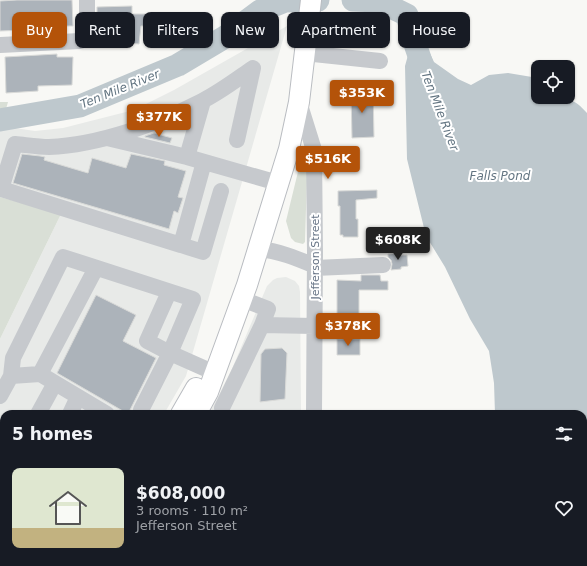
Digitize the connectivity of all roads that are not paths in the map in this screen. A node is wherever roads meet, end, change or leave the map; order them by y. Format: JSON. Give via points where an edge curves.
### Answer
{"nodes":[{"id":1,"x":87,"y":0,"type":"edge"},
{"id":2,"x":310,"y":9,"type":"edge"},
{"id":3,"x":0,"y":45,"type":"edge"},
{"id":4,"x":304,"y":53,"type":"junction"},
{"id":5,"x":380,"y":61,"type":"dead end"},
{"id":6,"x":203,"y":100,"type":"junction"},
{"id":7,"x":299,"y":102,"type":"junction"},
{"id":8,"x":106,"y":137,"type":"junction"},
{"id":9,"x":237,"y":140,"type":"dead end"},
{"id":10,"x":187,"y":157,"type":"junction"},
{"id":11,"x":204,"y":162,"type":"junction"},
{"id":12,"x":278,"y":183,"type":"junction"},
{"id":13,"x":221,"y":191,"type":"dead end"},
{"id":14,"x":180,"y":245,"type":"junction"},
{"id":15,"x":258,"y":249,"type":"junction"},
{"id":16,"x":383,"y":265,"type":"dead end"},
{"id":17,"x":315,"y":267,"type":"junction"},
{"id":18,"x":96,"y":268,"type":"junction"},
{"id":19,"x":169,"y":292,"type":"junction"},
{"id":20,"x":240,"y":304,"type":"junction"},
{"id":21,"x":262,"y":325,"type":"junction"},
{"id":22,"x":314,"y":326,"type":"junction"},
{"id":23,"x":170,"y":353,"type":"junction"},
{"id":24,"x":206,"y":369,"type":"junction"},
{"id":25,"x":40,"y":374,"type":"junction"},
{"id":26,"x":11,"y":376,"type":"junction"},
{"id":27,"x":55,"y":383,"type":"junction"},
{"id":28,"x":0,"y":396,"type":"edge"},
{"id":29,"x":78,"y":397,"type":"junction"},
{"id":30,"x":199,"y":408,"type":"edge"},
{"id":31,"x":40,"y":410,"type":"edge"},
{"id":32,"x":72,"y":410,"type":"edge"},
{"id":33,"x":98,"y":410,"type":"edge"},
{"id":34,"x":141,"y":410,"type":"edge"},
{"id":35,"x":182,"y":410,"type":"edge"},
{"id":36,"x":214,"y":410,"type":"edge"},
{"id":37,"x":221,"y":410,"type":"edge"},
{"id":38,"x":314,"y":410,"type":"edge"}],
"edges":[{"from":1,"to":3,"type":"street","via":[[87,32],[80,41]]},
{"from":2,"to":4,"type":"main road"},
{"from":4,"to":5,"type":"street"},
{"from":4,"to":7,"type":"main road"},
{"from":6,"to":8,"type":"street","via":[[162,119]]},
{"from":6,"to":9,"type":"street","via":[[254,68]]},
{"from":6,"to":10,"type":"street"},
{"from":7,"to":12,"type":"main road","via":[[289,149]]},
{"from":7,"to":17,"type":"street","name":"Jefferson Street","via":[[314,150]]},
{"from":8,"to":10,"type":"street"},
{"from":8,"to":14,"type":"street","via":[[48,147],[15,144],[1,189]]},
{"from":10,"to":11,"type":"street"},
{"from":11,"to":12,"type":"street"},
{"from":11,"to":14,"type":"street"},
{"from":12,"to":15,"type":"main road"},
{"from":13,"to":14,"type":"street","via":[[203,252]]},
{"from":15,"to":17,"type":"street","via":[[294,257]]},
{"from":15,"to":20,"type":"main road"},
{"from":16,"to":17,"type":"street"},
{"from":17,"to":22,"type":"street","name":"Jefferson Street"},
{"from":18,"to":19,"type":"street"},
{"from":18,"to":25,"type":"street"},
{"from":18,"to":26,"type":"street","via":[[63,256],[13,358]]},
{"from":19,"to":23,"type":"street","via":[[147,341]]},
{"from":19,"to":23,"type":"street","via":[[193,299]]},
{"from":20,"to":21,"type":"street","via":[[268,309]]},
{"from":20,"to":24,"type":"main road"},
{"from":20,"to":30,"type":"main road","via":[[208,392]]},
{"from":21,"to":22,"type":"street"},
{"from":21,"to":37,"type":"street"},
{"from":22,"to":38,"type":"street","name":"Jefferson Street"},
{"from":23,"to":24,"type":"street"},
{"from":23,"to":34,"type":"street"},
{"from":24,"to":35,"type":"main road"},
{"from":25,"to":26,"type":"street"},
{"from":25,"to":27,"type":"street"},
{"from":26,"to":28,"type":"street"},
{"from":27,"to":29,"type":"street"},
{"from":27,"to":31,"type":"street"},
{"from":29,"to":32,"type":"street"},
{"from":29,"to":33,"type":"street"},
{"from":30,"to":36,"type":"street"}]}
